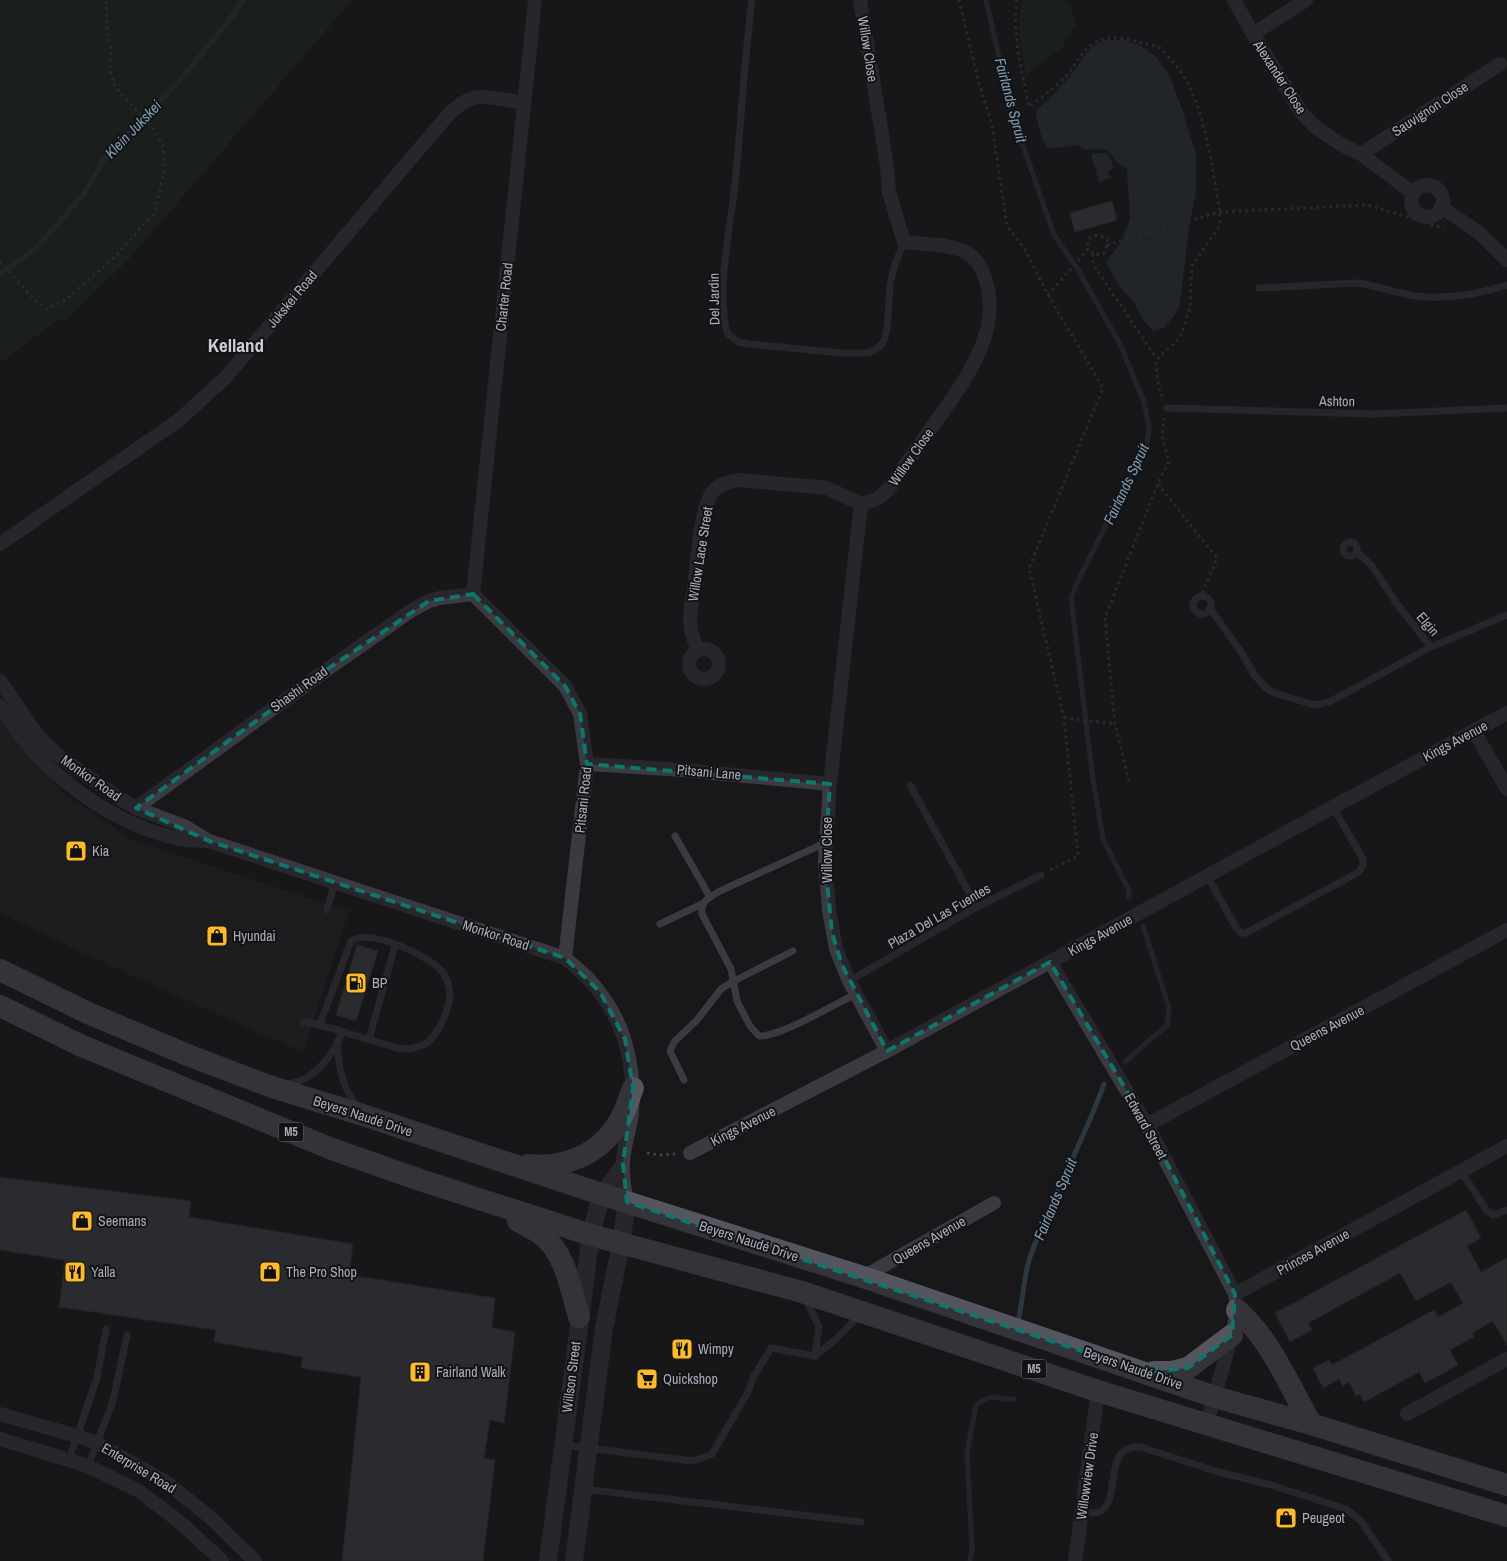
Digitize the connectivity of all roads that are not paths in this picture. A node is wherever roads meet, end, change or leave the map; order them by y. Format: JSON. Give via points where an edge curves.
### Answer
{"nodes":[{"id":1,"x":534,"y":0,"type":"edge"},
{"id":2,"x":752,"y":0,"type":"edge"},
{"id":3,"x":860,"y":0,"type":"edge"},
{"id":4,"x":1234,"y":0,"type":"edge"},
{"id":5,"x":1306,"y":0,"type":"edge"},
{"id":6,"x":1252,"y":34,"type":"junction"},
{"id":7,"x":1500,"y":64,"type":"dead end"},
{"id":8,"x":524,"y":103,"type":"junction"},
{"id":9,"x":1361,"y":154,"type":"junction"},
{"id":10,"x":1413,"y":193,"type":"junction"},
{"id":11,"x":1442,"y":207,"type":"junction"},
{"id":12,"x":904,"y":242,"type":"junction"},
{"id":13,"x":1506,"y":255,"type":"edge"},
{"id":14,"x":1507,"y":285,"type":"edge"},
{"id":15,"x":1260,"y":288,"type":"dead end"},
{"id":16,"x":1167,"y":408,"type":"road end"},
{"id":17,"x":1507,"y":408,"type":"edge"},
{"id":18,"x":861,"y":504,"type":"junction"},
{"id":19,"x":0,"y":544,"type":"edge"},
{"id":20,"x":1357,"y":552,"type":"dead end"},
{"id":21,"x":473,"y":594,"type":"junction"},
{"id":22,"x":1210,"y":608,"type":"junction"},
{"id":23,"x":1507,"y":615,"type":"edge"},
{"id":24,"x":1431,"y":647,"type":"junction"},
{"id":25,"x":698,"y":650,"type":"dead end"},
{"id":26,"x":0,"y":681,"type":"edge"},
{"id":27,"x":0,"y":706,"type":"edge"},
{"id":28,"x":1507,"y":713,"type":"edge"},
{"id":29,"x":1474,"y":730,"type":"junction"},
{"id":30,"x":587,"y":764,"type":"junction"},
{"id":31,"x":830,"y":784,"type":"junction"},
{"id":32,"x":910,"y":786,"type":"dead end"},
{"id":33,"x":1507,"y":789,"type":"edge"},
{"id":34,"x":1332,"y":806,"type":"junction"},
{"id":35,"x":136,"y":808,"type":"junction"},
{"id":36,"x":674,"y":836,"type":"dead end"},
{"id":37,"x":209,"y":842,"type":"junction"},
{"id":38,"x":825,"y":843,"type":"junction"},
{"id":39,"x":1041,"y":875,"type":"road end"},
{"id":40,"x":1207,"y":876,"type":"junction"},
{"id":41,"x":335,"y":882,"type":"junction"},
{"id":42,"x":710,"y":897,"type":"junction"},
{"id":43,"x":702,"y":904,"type":"junction"},
{"id":44,"x":977,"y":908,"type":"junction"},
{"id":45,"x":327,"y":910,"type":"dead end"},
{"id":46,"x":660,"y":924,"type":"dead end"},
{"id":47,"x":1507,"y":930,"type":"edge"},
{"id":48,"x":395,"y":944,"type":"junction"},
{"id":49,"x":793,"y":951,"type":"dead end"},
{"id":50,"x":565,"y":958,"type":"junction"},
{"id":51,"x":1050,"y":962,"type":"junction"},
{"id":52,"x":0,"y":970,"type":"edge"},
{"id":53,"x":734,"y":980,"type":"junction"},
{"id":54,"x":850,"y":981,"type":"junction"},
{"id":55,"x":856,"y":994,"type":"junction"},
{"id":56,"x":0,"y":1006,"type":"edge"},
{"id":57,"x":303,"y":1022,"type":"dead end"},
{"id":58,"x":320,"y":1024,"type":"junction"},
{"id":59,"x":342,"y":1032,"type":"junction"},
{"id":60,"x":368,"y":1040,"type":"junction"},
{"id":61,"x":337,"y":1046,"type":"junction"},
{"id":62,"x":887,"y":1051,"type":"junction"},
{"id":63,"x":684,"y":1080,"type":"dead end"},
{"id":64,"x":272,"y":1087,"type":"junction"},
{"id":65,"x":633,"y":1088,"type":"junction"},
{"id":66,"x":366,"y":1116,"type":"junction"},
{"id":67,"x":1147,"y":1125,"type":"junction"},
{"id":68,"x":1507,"y":1146,"type":"edge"},
{"id":69,"x":690,"y":1153,"type":"road end"},
{"id":70,"x":508,"y":1162,"type":"junction"},
{"id":71,"x":622,"y":1164,"type":"junction"},
{"id":72,"x":1461,"y":1171,"type":"junction"},
{"id":73,"x":420,"y":1180,"type":"junction"},
{"id":74,"x":601,"y":1194,"type":"junction"},
{"id":75,"x":627,"y":1202,"type":"junction"},
{"id":76,"x":994,"y":1203,"type":"dead end"},
{"id":77,"x":1507,"y":1210,"type":"edge"},
{"id":78,"x":590,"y":1235,"type":"junction"},
{"id":79,"x":621,"y":1244,"type":"junction"},
{"id":80,"x":863,"y":1277,"type":"junction"},
{"id":81,"x":802,"y":1292,"type":"junction"},
{"id":82,"x":1236,"y":1302,"type":"junction"},
{"id":83,"x":863,"y":1312,"type":"junction"},
{"id":84,"x":580,"y":1317,"type":"junction"},
{"id":85,"x":106,"y":1329,"type":"dead end"},
{"id":86,"x":127,"y":1335,"type":"dead end"},
{"id":87,"x":1232,"y":1335,"type":"junction"},
{"id":88,"x":815,"y":1356,"type":"junction"},
{"id":89,"x":1507,"y":1359,"type":"edge"},
{"id":90,"x":1146,"y":1372,"type":"junction"},
{"id":91,"x":1098,"y":1391,"type":"junction"},
{"id":92,"x":1215,"y":1397,"type":"junction"},
{"id":93,"x":0,"y":1414,"type":"edge"},
{"id":94,"x":1407,"y":1414,"type":"dead end"},
{"id":95,"x":1207,"y":1423,"type":"junction"},
{"id":96,"x":1310,"y":1424,"type":"junction"},
{"id":97,"x":77,"y":1436,"type":"junction"},
{"id":98,"x":0,"y":1439,"type":"edge"},
{"id":99,"x":97,"y":1443,"type":"junction"},
{"id":100,"x":562,"y":1445,"type":"junction"},
{"id":101,"x":589,"y":1449,"type":"junction"},
{"id":102,"x":68,"y":1459,"type":"junction"},
{"id":103,"x":88,"y":1466,"type":"junction"},
{"id":104,"x":1507,"y":1485,"type":"edge"},
{"id":105,"x":583,"y":1489,"type":"junction"},
{"id":106,"x":1082,"y":1512,"type":"junction"},
{"id":107,"x":1507,"y":1516,"type":"edge"},
{"id":108,"x":861,"y":1522,"type":"dead end"},
{"id":109,"x":222,"y":1561,"type":"edge"},
{"id":110,"x":256,"y":1561,"type":"edge"},
{"id":111,"x":548,"y":1561,"type":"edge"},
{"id":112,"x":574,"y":1561,"type":"edge"},
{"id":113,"x":1075,"y":1561,"type":"edge"},
{"id":114,"x":1388,"y":1561,"type":"edge"}],
"edges":[{"from":1,"to":8,"type":"street","name":"Charter Road"},
{"from":2,"to":12,"type":"lane","name":"Del Jardin","via":[[724,278],[727,332],[738,342],[748,344],[841,352],[868,353],[874,350],[885,338],[890,284]]},
{"from":3,"to":12,"type":"street","name":"Willow Close","via":[[890,192]]},
{"from":4,"to":6,"type":"street","name":"Alexander Close"},
{"from":5,"to":6,"type":"street"},
{"from":6,"to":9,"type":"street","name":"Alexander Close","via":[[1314,126]]},
{"from":7,"to":9,"type":"street","name":"Sauvignon Close"},
{"from":8,"to":19,"type":"street","name":"Jukskei Road","via":[[480,97],[457,108],[209,394],[179,420]]},
{"from":8,"to":21,"type":"street","name":"Charter Road"},
{"from":9,"to":10,"type":"street","name":"Alexander Close"},
{"from":10,"to":11,"type":"street","via":[[1423,186],[1432,186],[1441,194]]},
{"from":10,"to":11,"type":"street","via":[[1412,206],[1424,217],[1432,216]]},
{"from":11,"to":13,"type":"street"},
{"from":12,"to":18,"type":"street","name":"Willow Close","via":[[955,248],[977,262],[988,287],[987,327],[980,352],[966,380],[889,489],[877,499]]},
{"from":14,"to":15,"type":"lane","via":[[1465,295],[1439,297],[1415,296],[1356,283]]},
{"from":16,"to":17,"type":"lane","name":"Ashton","via":[[1372,414]]},
{"from":18,"to":25,"type":"street","name":"Willow Lace Street","via":[[827,488],[739,480],[718,486],[707,502],[703,520],[690,617],[692,637]]},
{"from":18,"to":31,"type":"street","name":"Willow Close"},
{"from":20,"to":24,"type":"lane","name":"Elgin","via":[[1372,566],[1408,620]]},
{"from":21,"to":30,"type":"street","name":"Pitsani Road","via":[[565,686],[580,714]]},
{"from":21,"to":35,"type":"street","name":"Shashi Road","via":[[440,598],[412,610]]},
{"from":22,"to":22,"type":"lane","via":[[1207,598],[1201,596],[1193,602],[1196,612],[1202,614]]},
{"from":22,"to":24,"type":"lane","via":[[1260,683],[1274,693],[1317,705],[1331,701]]},
{"from":23,"to":24,"type":"lane","name":"Elgin"},
{"from":26,"to":35,"type":"street","name":"Monkor Road","via":[[49,748],[90,780]]},
{"from":27,"to":37,"type":"street","name":"Monkor Road","via":[[43,761],[94,802],[147,829],[180,839]]},
{"from":28,"to":29,"type":"street","name":"Kings Avenue"},
{"from":29,"to":33,"type":"street"},
{"from":29,"to":34,"type":"street","name":"Kings Avenue"},
{"from":30,"to":31,"type":"street","name":"Pitsani Lane"},
{"from":30,"to":50,"type":"street","name":"Pitsani Road"},
{"from":31,"to":38,"type":"street","name":"Willow Close"},
{"from":32,"to":44,"type":"lane"},
{"from":34,"to":40,"type":"street","name":"Kings Avenue"},
{"from":34,"to":40,"type":"lane","via":[[1363,859],[1359,872],[1246,933],[1237,929]]},
{"from":35,"to":37,"type":"street","name":"Monkor Road","via":[[184,826]]},
{"from":36,"to":42,"type":"lane"},
{"from":37,"to":41,"type":"street","name":"Monkor Road"},
{"from":38,"to":42,"type":"lane"},
{"from":38,"to":54,"type":"street","name":"Willow Close","via":[[832,933]]},
{"from":39,"to":44,"type":"lane","name":"Plaza Del Las Fuentes"},
{"from":40,"to":51,"type":"street","name":"Kings Avenue"},
{"from":41,"to":45,"type":"lane"},
{"from":41,"to":50,"type":"street","name":"Monkor Road"},
{"from":42,"to":43,"type":"lane"},
{"from":43,"to":46,"type":"lane"},
{"from":43,"to":53,"type":"lane","via":[[702,914]]},
{"from":44,"to":54,"type":"lane","name":"Plaza Del Las Fuentes"},
{"from":47,"to":67,"type":"street","name":"Queens Avenue"},
{"from":48,"to":58,"type":"lane","via":[[366,937],[351,941]]},
{"from":48,"to":60,"type":"lane"},
{"from":48,"to":60,"type":"lane","via":[[415,951],[442,971],[450,988],[450,997],[433,1038],[422,1046],[404,1049]]},
{"from":49,"to":53,"type":"lane"},
{"from":50,"to":65,"type":"street","name":"Monkor Road","via":[[600,992],[619,1022]]},
{"from":51,"to":62,"type":"street","name":"Kings Avenue"},
{"from":51,"to":67,"type":"street","name":"Edward Street"},
{"from":52,"to":64,"type":"main road","name":"Beyers Naudé Drive","number":"M5","via":[[88,1013]]},
{"from":53,"to":55,"type":"lane","via":[[736,1001],[759,1036],[781,1031]]},
{"from":53,"to":63,"type":"lane","via":[[717,994],[671,1047],[672,1057]]},
{"from":54,"to":55,"type":"street","name":"Willow Close"},
{"from":55,"to":62,"type":"street","name":"Willow Close"},
{"from":56,"to":73,"type":"main road","number":"M5","via":[[90,1049],[332,1149]]},
{"from":57,"to":58,"type":"lane"},
{"from":58,"to":59,"type":"lane"},
{"from":59,"to":60,"type":"lane"},
{"from":59,"to":61,"type":"lane"},
{"from":61,"to":64,"type":"lane","via":[[313,1074],[300,1082]]},
{"from":61,"to":66,"type":"lane","via":[[345,1086]]},
{"from":62,"to":69,"type":"street","name":"Kings Avenue"},
{"from":64,"to":66,"type":"main road","name":"Beyers Naudé Drive","number":"M5"},
{"from":65,"to":70,"type":"main road","via":[[620,1120],[592,1152],[553,1164],[535,1166]]},
{"from":65,"to":71,"type":"street","name":"Monkor Road","via":[[632,1113]]},
{"from":66,"to":70,"type":"main road","name":"Beyers Naudé Drive","number":"M5"},
{"from":67,"to":82,"type":"street","name":"Edward Street"},
{"from":68,"to":72,"type":"street","name":"Princes Avenue"},
{"from":70,"to":74,"type":"main road","name":"Beyers Naudé Drive","number":"M5"},
{"from":71,"to":74,"type":"street","name":"Monkor Road"},
{"from":71,"to":75,"type":"street","name":"Monkor Road"},
{"from":72,"to":77,"type":"lane","via":[[1486,1211],[1493,1215]]},
{"from":72,"to":82,"type":"street","name":"Princes Avenue"},
{"from":73,"to":78,"type":"main road","number":"M5"},
{"from":73,"to":84,"type":"main road","via":[[517,1220],[542,1235],[562,1261]]},
{"from":74,"to":75,"type":"main road","name":"Beyers Naudé Drive","number":"M5"},
{"from":74,"to":78,"type":"street","name":"Willson Street"},
{"from":75,"to":79,"type":"street","name":"Willson Street"},
{"from":75,"to":80,"type":"main road","name":"Beyers Naudé Drive","number":"M5"},
{"from":76,"to":80,"type":"street","name":"Queens Avenue"},
{"from":78,"to":79,"type":"main road","number":"M5"},
{"from":78,"to":84,"type":"street","name":"Willson Street"},
{"from":79,"to":81,"type":"main road","number":"M5"},
{"from":79,"to":101,"type":"street","name":"Willson Street","via":[[604,1328]]},
{"from":80,"to":90,"type":"main road","name":"Beyers Naudé Drive","number":"M5"},
{"from":81,"to":83,"type":"main road","number":"M5"},
{"from":81,"to":88,"type":"lane","via":[[819,1327]]},
{"from":82,"to":87,"type":"street"},
{"from":82,"to":96,"type":"main road","via":[[1262,1337]]},
{"from":83,"to":88,"type":"lane"},
{"from":83,"to":91,"type":"main road","number":"M5"},
{"from":84,"to":100,"type":"street","name":"Willson Street"},
{"from":85,"to":97,"type":"lane","via":[[97,1378]]},
{"from":86,"to":99,"type":"lane","via":[[113,1401]]},
{"from":87,"to":90,"type":"main road","via":[[1188,1368]]},
{"from":87,"to":92,"type":"street"},
{"from":88,"to":101,"type":"lane","via":[[771,1348],[712,1454],[693,1461]]},
{"from":89,"to":94,"type":"street"},
{"from":90,"to":92,"type":"main road","name":"Beyers Naudé Drive","number":"M5"},
{"from":91,"to":95,"type":"main road","number":"M5"},
{"from":91,"to":106,"type":"street","name":"Willowview Drive"},
{"from":92,"to":95,"type":"street"},
{"from":92,"to":96,"type":"main road","name":"Beyers Naudé Drive","number":"M5"},
{"from":93,"to":97,"type":"street","name":"Enterprise Road"},
{"from":95,"to":107,"type":"main road","number":"M5"},
{"from":96,"to":104,"type":"main road","name":"Beyers Naudé Drive","number":"M5"},
{"from":97,"to":99,"type":"street","name":"Enterprise Road"},
{"from":97,"to":102,"type":"lane"},
{"from":98,"to":102,"type":"street","name":"Enterprise Road"},
{"from":99,"to":103,"type":"lane"},
{"from":99,"to":110,"type":"street","name":"Enterprise Road","via":[[166,1482],[210,1517]]},
{"from":100,"to":101,"type":"lane"},
{"from":100,"to":111,"type":"street","name":"Willson Street"},
{"from":101,"to":105,"type":"street","name":"Willson Street"},
{"from":102,"to":103,"type":"street","name":"Enterprise Road"},
{"from":103,"to":109,"type":"street","name":"Enterprise Road","via":[[139,1492],[181,1523]]},
{"from":105,"to":108,"type":"lane"},
{"from":105,"to":112,"type":"street","name":"Willson Street"},
{"from":106,"to":113,"type":"street","name":"Willowview Drive"},
{"from":106,"to":114,"type":"lane","via":[[1098,1512],[1105,1508],[1122,1453],[1132,1447],[1141,1447],[1346,1509],[1361,1521]]}]}
